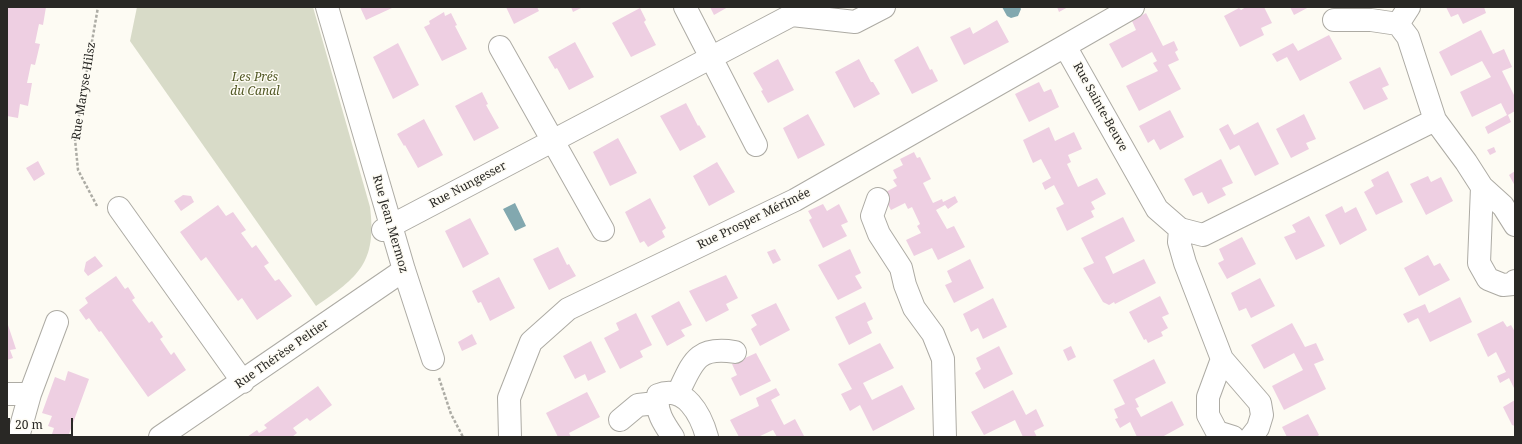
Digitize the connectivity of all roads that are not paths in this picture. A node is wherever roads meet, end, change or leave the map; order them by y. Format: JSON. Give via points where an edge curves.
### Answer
{"nodes":[{"id":1,"x":327,"y":7,"type":"edge"},
{"id":2,"x":685,"y":7,"type":"edge"},
{"id":3,"x":884,"y":7,"type":"edge"},
{"id":4,"x":1133,"y":7,"type":"edge"},
{"id":5,"x":851,"y":15,"type":"edge"},
{"id":6,"x":1403,"y":15,"type":"edge"},
{"id":7,"x":1334,"y":20,"type":"dead end"},
{"id":8,"x":1065,"y":46,"type":"junction"},
{"id":9,"x":500,"y":47,"type":"dead end"},
{"id":10,"x":712,"y":57,"type":"junction"},
{"id":11,"x":1435,"y":120,"type":"junction"},
{"id":12,"x":552,"y":141,"type":"junction"},
{"id":13,"x":756,"y":145,"type":"dead end"},
{"id":14,"x":1482,"y":187,"type":"junction"},
{"id":15,"x":878,"y":199,"type":"dead end"},
{"id":16,"x":110,"y":210,"type":"road end"},
{"id":17,"x":1515,"y":225,"type":"edge"},
{"id":18,"x":387,"y":228,"type":"junction"},
{"id":19,"x":1180,"y":229,"type":"junction"},
{"id":20,"x":603,"y":230,"type":"dead end"},
{"id":21,"x":404,"y":270,"type":"junction"},
{"id":22,"x":1515,"y":282,"type":"edge"},
{"id":23,"x":57,"y":322,"type":"dead end"},
{"id":24,"x":735,"y":352,"type":"dead end"},
{"id":25,"x":433,"y":359,"type":"road end"},
{"id":26,"x":1222,"y":360,"type":"junction"},
{"id":27,"x":242,"y":382,"type":"junction"},
{"id":28,"x":678,"y":393,"type":"junction"},
{"id":29,"x":7,"y":394,"type":"edge"},
{"id":30,"x":30,"y":394,"type":"junction"},
{"id":31,"x":656,"y":403,"type":"junction"},
{"id":32,"x":620,"y":420,"type":"dead end"},
{"id":33,"x":18,"y":437,"type":"edge"},
{"id":34,"x":160,"y":437,"type":"edge"},
{"id":35,"x":510,"y":437,"type":"edge"},
{"id":36,"x":673,"y":437,"type":"edge"},
{"id":37,"x":707,"y":437,"type":"edge"},
{"id":38,"x":945,"y":437,"type":"edge"},
{"id":39,"x":1233,"y":437,"type":"edge"},
{"id":40,"x":1251,"y":437,"type":"edge"}],
"edges":[{"from":1,"to":18,"type":"street","name":"Rue Jean Mermoz"},
{"from":2,"to":10,"type":"street"},
{"from":3,"to":5,"type":"street","name":"Rue Nungesser"},
{"from":4,"to":8,"type":"street"},
{"from":5,"to":10,"type":"street","name":"Rue Nungesser","via":[[792,15]]},
{"from":6,"to":7,"type":"street","via":[[1371,20]]},
{"from":6,"to":11,"type":"street"},
{"from":8,"to":19,"type":"street","name":"Rue Sainte-Beuve","via":[[1157,209]]},
{"from":8,"to":35,"type":"street","name":"Rue Prosper Mérimée","via":[[796,200],[568,309],[531,342],[509,398]]},
{"from":9,"to":12,"type":"street"},
{"from":10,"to":12,"type":"street","name":"Rue Nungesser"},
{"from":10,"to":13,"type":"street"},
{"from":11,"to":14,"type":"street"},
{"from":11,"to":19,"type":"street","name":"Rue Sainte-Beuve","via":[[1203,234]]},
{"from":12,"to":18,"type":"street","name":"Rue Nungesser"},
{"from":12,"to":20,"type":"street"},
{"from":14,"to":17,"type":"street","via":[[1503,206]]},
{"from":14,"to":22,"type":"street","via":[[1479,262],[1488,279],[1504,285]]},
{"from":15,"to":38,"type":"street","via":[[872,216],[879,234],[901,268],[914,308],[933,334],[943,359]]},
{"from":16,"to":27,"type":"street"},
{"from":18,"to":21,"type":"street","name":"Rue Jean Mermoz"},
{"from":19,"to":26,"type":"street","via":[[1179,242],[1185,263]]},
{"from":21,"to":25,"type":"street","name":"Rue Jean Mermoz"},
{"from":21,"to":27,"type":"street","name":"Rue Thérèse Peltier"},
{"from":23,"to":30,"type":"street"},
{"from":24,"to":28,"type":"street","via":[[718,349],[705,352],[695,360]]},
{"from":26,"to":39,"type":"street","via":[[1208,397],[1208,415],[1217,432]]},
{"from":26,"to":40,"type":"street","via":[[1260,403],[1262,415],[1258,428]]},
{"from":27,"to":34,"type":"street","name":"Rue Thérèse Peltier"},
{"from":28,"to":31,"type":"street","via":[[667,392],[658,395]]},
{"from":28,"to":37,"type":"street","via":[[687,400],[703,423]]},
{"from":29,"to":30,"type":"street"},
{"from":30,"to":33,"type":"street"},
{"from":31,"to":32,"type":"street","via":[[638,405]]},
{"from":31,"to":36,"type":"street","via":[[662,421]]}]}
